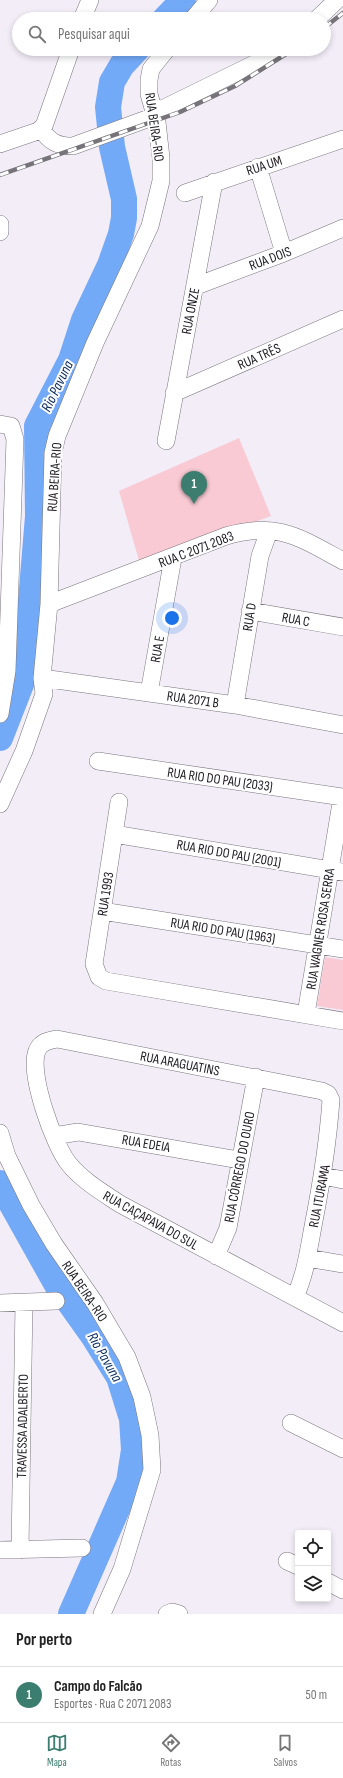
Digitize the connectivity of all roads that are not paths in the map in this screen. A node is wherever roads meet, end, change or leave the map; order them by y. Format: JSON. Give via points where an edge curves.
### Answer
{"nodes":[{"id":1,"x":90,"y":0,"type":"edge"},
{"id":2,"x":209,"y":0,"type":"edge"},
{"id":3,"x":337,"y":0,"type":"edge"},
{"id":4,"x":85,"y":12,"type":"edge"},
{"id":5,"x":198,"y":12,"type":"edge"},
{"id":6,"x":324,"y":12,"type":"edge"},
{"id":7,"x":69,"y":56,"type":"edge"},
{"id":8,"x":162,"y":56,"type":"edge"},
{"id":9,"x":266,"y":56,"type":"edge"},
{"id":10,"x":155,"y":115,"type":"junction"},
{"id":11,"x":40,"y":130,"type":"junction"},
{"id":12,"x":343,"y":139,"type":"edge"},
{"id":13,"x":0,"y":144,"type":"edge"},
{"id":14,"x":258,"y":166,"type":"junction"},
{"id":15,"x":214,"y":182,"type":"junction"},
{"id":16,"x":185,"y":193,"type":"dead end"},
{"id":17,"x":0,"y":224,"type":"edge"},
{"id":18,"x":343,"y":228,"type":"edge"},
{"id":19,"x":0,"y":232,"type":"edge"},
{"id":20,"x":284,"y":252,"type":"junction"},
{"id":21,"x":196,"y":286,"type":"junction"},
{"id":22,"x":343,"y":319,"type":"edge"},
{"id":23,"x":174,"y":393,"type":"junction"},
{"id":24,"x":6,"y":425,"type":"edge"},
{"id":25,"x":166,"y":441,"type":"dead end"},
{"id":26,"x":269,"y":531,"type":"junction"},
{"id":27,"x":173,"y":558,"type":"junction"},
{"id":28,"x":343,"y":561,"type":"edge"},
{"id":29,"x":49,"y":604,"type":"junction"},
{"id":30,"x":250,"y":611,"type":"junction"},
{"id":31,"x":343,"y":627,"type":"edge"},
{"id":32,"x":42,"y":678,"type":"junction"},
{"id":33,"x":2,"y":691,"type":"edge"},
{"id":34,"x":149,"y":693,"type":"junction"},
{"id":35,"x":235,"y":705,"type":"junction"},
{"id":36,"x":0,"y":714,"type":"edge"},
{"id":37,"x":343,"y":725,"type":"edge"},
{"id":38,"x":98,"y":761,"type":"dead end"},
{"id":39,"x":342,"y":797,"type":"edge"},
{"id":40,"x":119,"y":802,"type":"dead end"},
{"id":41,"x":0,"y":804,"type":"edge"},
{"id":42,"x":114,"y":834,"type":"junction"},
{"id":43,"x":336,"y":871,"type":"edge"},
{"id":44,"x":102,"y":911,"type":"junction"},
{"id":45,"x":317,"y":946,"type":"junction"},
{"id":46,"x":343,"y":949,"type":"edge"},
{"id":47,"x":306,"y":1014,"type":"junction"},
{"id":48,"x":343,"y":1021,"type":"edge"},
{"id":49,"x":36,"y":1052,"type":"joint"},
{"id":50,"x":256,"y":1077,"type":"junction"},
{"id":51,"x":328,"y":1094,"type":"joint"},
{"id":52,"x":0,"y":1133,"type":"edge"},
{"id":53,"x":54,"y":1136,"type":"junction"},
{"id":54,"x":239,"y":1160,"type":"junction"},
{"id":55,"x":323,"y":1176,"type":"junction"},
{"id":56,"x":343,"y":1180,"type":"edge"},
{"id":57,"x":216,"y":1256,"type":"junction"},
{"id":58,"x":307,"y":1258,"type":"junction"},
{"id":59,"x":343,"y":1264,"type":"edge"},
{"id":60,"x":295,"y":1297,"type":"junction"},
{"id":61,"x":56,"y":1301,"type":"dead end"},
{"id":62,"x":0,"y":1303,"type":"edge"},
{"id":63,"x":24,"y":1303,"type":"junction"},
{"id":64,"x":343,"y":1324,"type":"edge"},
{"id":65,"x":291,"y":1423,"type":"dead end"},
{"id":66,"x":343,"y":1450,"type":"edge"},
{"id":67,"x":82,"y":1548,"type":"dead end"},
{"id":68,"x":0,"y":1550,"type":"edge"},
{"id":69,"x":20,"y":1550,"type":"junction"},
{"id":70,"x":331,"y":1584,"type":"edge"},
{"id":71,"x":343,"y":1590,"type":"edge"},
{"id":72,"x":102,"y":1614,"type":"edge"},
{"id":73,"x":167,"y":1614,"type":"edge"},
{"id":74,"x":179,"y":1614,"type":"edge"}],
"edges":[{"from":1,"to":4,"type":"street"},
{"from":2,"to":5,"type":"street"},
{"from":3,"to":6,"type":"street"},
{"from":7,"to":11,"type":"street","via":[[47,122]]},
{"from":8,"to":10,"type":"street","name":"RUA BEIRA-RIO","via":[[152,69],[149,80],[149,94]]},
{"from":9,"to":10,"type":"street"},
{"from":10,"to":11,"type":"street","via":[[73,146],[62,146],[49,141]]},
{"from":10,"to":29,"type":"street","name":"RUA BEIRA-RIO","via":[[159,141],[160,181],[150,226],[96,343],[54,447]]},
{"from":11,"to":13,"type":"street"},
{"from":12,"to":14,"type":"street","name":"RUA UM"},
{"from":14,"to":15,"type":"street","name":"RUA UM"},
{"from":14,"to":20,"type":"street"},
{"from":15,"to":16,"type":"street","name":"RUA UM"},
{"from":15,"to":21,"type":"street","name":"RUA ONZE"},
{"from":17,"to":19,"type":"street"},
{"from":18,"to":20,"type":"street","name":"RUA DOIS"},
{"from":20,"to":21,"type":"street","name":"RUA DOIS"},
{"from":21,"to":23,"type":"street","name":"RUA ONZE"},
{"from":22,"to":23,"type":"street","name":"RUA TRÊS"},
{"from":23,"to":25,"type":"street","name":"RUA ONZE"},
{"from":24,"to":33,"type":"street","via":[[15,439],[7,671]]},
{"from":26,"to":27,"type":"street","name":"RUA C 2071 2083","via":[[243,531]]},
{"from":26,"to":28,"type":"street","name":"RUA C 2071 2083","via":[[301,538]]},
{"from":26,"to":30,"type":"street","name":"RUA D","via":[[260,556]]},
{"from":27,"to":29,"type":"street","name":"RUA C 2071 2083"},
{"from":27,"to":34,"type":"street","name":"RUA E"},
{"from":29,"to":32,"type":"street","name":"RUA BEIRA-RIO"},
{"from":30,"to":31,"type":"street","name":"RUA C"},
{"from":30,"to":35,"type":"street","name":"RUA D"},
{"from":32,"to":34,"type":"street","name":"RUA 2071 B"},
{"from":32,"to":41,"type":"street","name":"RUA BEIRA-RIO","via":[[44,694],[24,751]]},
{"from":33,"to":36,"type":"street"},
{"from":34,"to":35,"type":"street","name":"RUA 2071 B"},
{"from":35,"to":37,"type":"street","name":"RUA 2071 B"},
{"from":38,"to":39,"type":"street","name":"RUA RIO DO PAU (2033)"},
{"from":39,"to":43,"type":"street","name":"RUA WAGNER ROSA SERRA"},
{"from":40,"to":42,"type":"street","name":"RUA 1993"},
{"from":42,"to":43,"type":"street","name":"RUA RIO DO PAU (2001)"},
{"from":42,"to":44,"type":"street","name":"RUA 1993"},
{"from":43,"to":45,"type":"street","name":"RUA WAGNER ROSA SERRA"},
{"from":44,"to":45,"type":"street","name":"RUA RIO DO PAU (1963)"},
{"from":44,"to":47,"type":"street","name":"RUA 1993","via":[[94,964],[99,977],[106,981]]},
{"from":45,"to":46,"type":"street","name":"RUA RIO DO PAU (1963)"},
{"from":45,"to":47,"type":"street","name":"RUA WAGNER ROSA SERRA"},
{"from":47,"to":48,"type":"street"},
{"from":49,"to":50,"type":"street","name":"RUA ARAGUATINS","via":[[45,1042],[57,1039]]},
{"from":49,"to":53,"type":"street","name":"RUA CAÇAPAVA DO SUL","via":[[39,1089]]},
{"from":50,"to":51,"type":"street","name":"RUA ARAGUATINS"},
{"from":50,"to":54,"type":"street","name":"RUA CÓRREGO DO OURO"},
{"from":51,"to":55,"type":"street","name":"RUA ITURAMA","via":[[331,1100]]},
{"from":52,"to":72,"type":"street","name":"RUA BEIRA-RIO","via":[[7,1156],[31,1205],[54,1244],[95,1303],[127,1358],[142,1398],[150,1435],[152,1470],[122,1569]]},
{"from":53,"to":54,"type":"street","name":"RUA EDEIA","via":[[78,1132]]},
{"from":53,"to":57,"type":"street","name":"RUA CAÇAPAVA DO SUL","via":[[69,1163],[97,1189]]},
{"from":54,"to":57,"type":"street","name":"RUA CÓRREGO DO OURO","via":[[228,1228]]},
{"from":55,"to":56,"type":"street"},
{"from":55,"to":58,"type":"street","name":"RUA ITURAMA"},
{"from":57,"to":60,"type":"street","name":"RUA CAÇAPAVA DO SUL"},
{"from":58,"to":59,"type":"street"},
{"from":58,"to":60,"type":"street","name":"RUA ITURAMA"},
{"from":60,"to":64,"type":"street","name":"RUA CAÇAPAVA DO SUL"},
{"from":61,"to":63,"type":"street"},
{"from":62,"to":63,"type":"street"},
{"from":63,"to":69,"type":"street","name":"TRAVESSA ADALBERTO"},
{"from":65,"to":66,"type":"street"},
{"from":67,"to":69,"type":"street"},
{"from":68,"to":69,"type":"street"},
{"from":70,"to":71,"type":"street"},
{"from":73,"to":74,"type":"street"}]}
